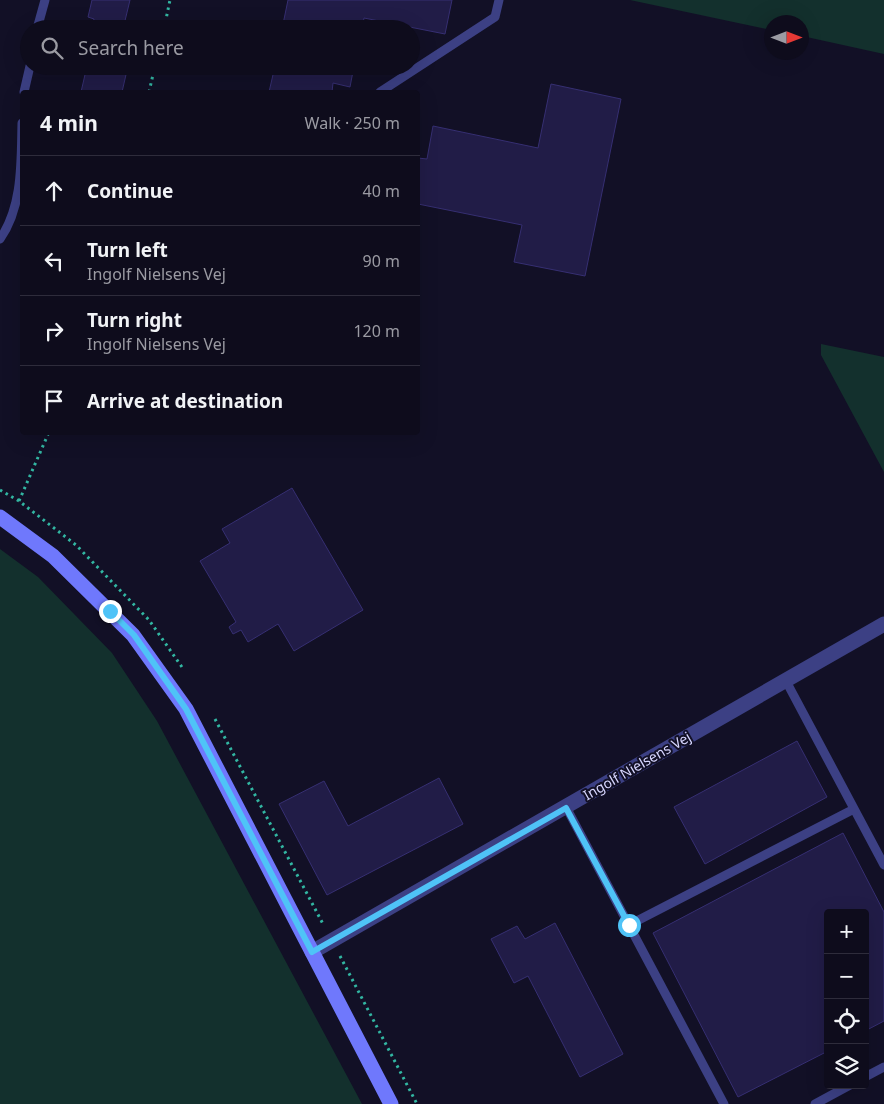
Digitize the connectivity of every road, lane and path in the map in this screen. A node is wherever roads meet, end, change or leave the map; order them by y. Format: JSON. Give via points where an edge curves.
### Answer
{"nodes":[{"id":1,"x":45,"y":0,"type":"edge"},
{"id":2,"x":170,"y":0,"type":"edge"},
{"id":3,"x":499,"y":0,"type":"edge"},
{"id":4,"x":40,"y":20,"type":"edge"},
{"id":5,"x":166,"y":20,"type":"edge"},
{"id":6,"x":420,"y":66,"type":"edge"},
{"id":7,"x":28,"y":75,"type":"edge"},
{"id":8,"x":153,"y":75,"type":"edge"},
{"id":9,"x":406,"y":75,"type":"edge"},
{"id":10,"x":24,"y":90,"type":"edge"},
{"id":11,"x":149,"y":90,"type":"edge"},
{"id":12,"x":383,"y":90,"type":"edge"},
{"id":13,"x":20,"y":154,"type":"edge"},
{"id":14,"x":0,"y":239,"type":"edge"},
{"id":15,"x":48,"y":435,"type":"edge"},
{"id":16,"x":19,"y":501,"type":"dead end"},
{"id":17,"x":0,"y":517,"type":"edge"},
{"id":18,"x":884,"y":624,"type":"edge"},
{"id":19,"x":786,"y":681,"type":"junction"},
{"id":20,"x":566,"y":808,"type":"junction"},
{"id":21,"x":854,"y":809,"type":"junction"},
{"id":22,"x":884,"y":865,"type":"edge"},
{"id":23,"x":629,"y":925,"type":"junction"},
{"id":24,"x":312,"y":952,"type":"junction"},
{"id":25,"x":884,"y":1067,"type":"edge"},
{"id":26,"x":869,"y":1075,"type":"edge"},
{"id":27,"x":843,"y":1089,"type":"edge"},
{"id":28,"x":391,"y":1104,"type":"edge"},
{"id":29,"x":724,"y":1104,"type":"edge"},
{"id":30,"x":815,"y":1104,"type":"edge"}],
"edges":[{"from":1,"to":4,"type":"lane"},
{"from":2,"to":5,"type":"path"},
{"from":3,"to":6,"type":"lane","via":[[495,18]]},
{"from":7,"to":10,"type":"lane"},
{"from":8,"to":11,"type":"path"},
{"from":9,"to":12,"type":"lane"},
{"from":13,"to":14,"type":"lane","via":[[17,200],[10,225]]},
{"from":15,"to":16,"type":"path"},
{"from":17,"to":24,"type":"street","via":[[54,556],[134,635],[186,709]]},
{"from":18,"to":19,"type":"street","name":"Ingolf Nielsens Vej"},
{"from":19,"to":20,"type":"street","name":"Ingolf Nielsens Vej"},
{"from":19,"to":21,"type":"lane"},
{"from":20,"to":23,"type":"lane"},
{"from":20,"to":24,"type":"street","name":"Ingolf Nielsens Vej"},
{"from":21,"to":22,"type":"lane"},
{"from":21,"to":23,"type":"lane"},
{"from":23,"to":29,"type":"lane"},
{"from":24,"to":28,"type":"street"},
{"from":25,"to":26,"type":"lane"},
{"from":27,"to":30,"type":"lane"}]}
